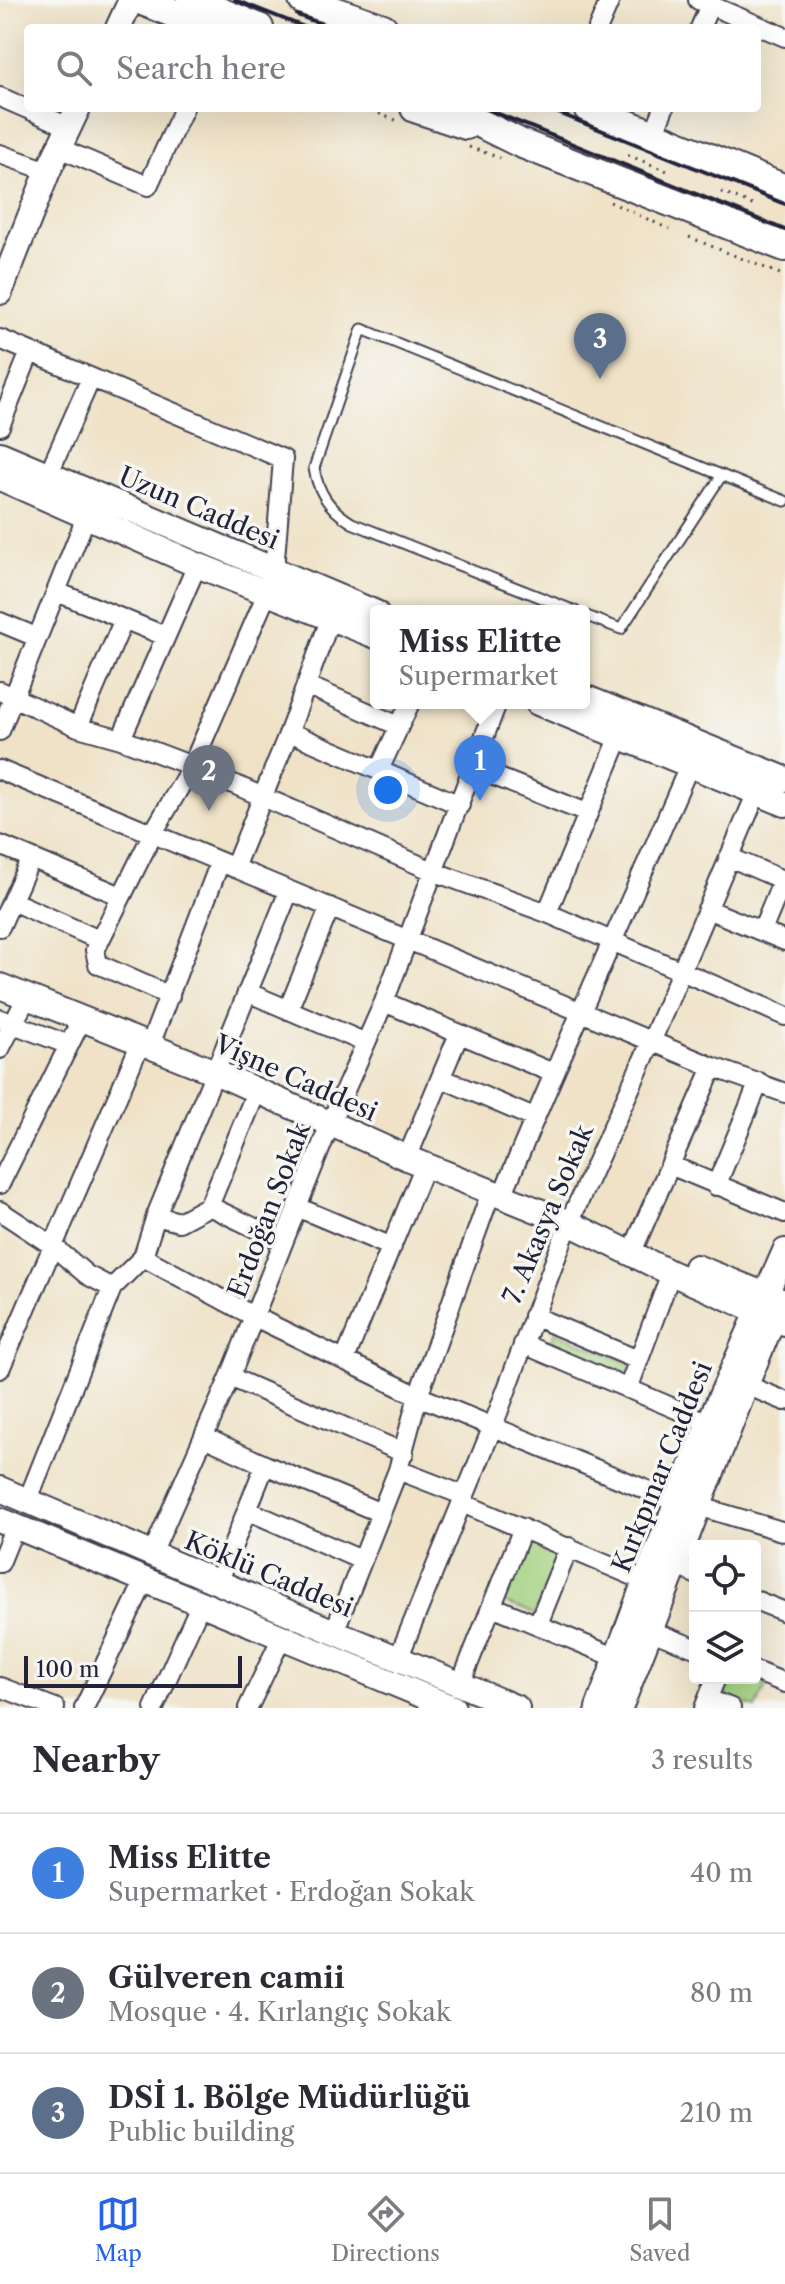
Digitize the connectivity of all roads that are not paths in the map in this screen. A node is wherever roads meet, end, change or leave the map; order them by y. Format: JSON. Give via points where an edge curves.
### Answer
{"nodes":[{"id":1,"x":131,"y":0,"type":"edge"},
{"id":2,"x":140,"y":0,"type":"edge"},
{"id":3,"x":190,"y":0,"type":"edge"},
{"id":4,"x":303,"y":0,"type":"edge"},
{"id":5,"x":351,"y":0,"type":"edge"},
{"id":6,"x":610,"y":0,"type":"edge"},
{"id":7,"x":704,"y":3,"type":"edge"},
{"id":8,"x":120,"y":24,"type":"edge"},
{"id":9,"x":201,"y":24,"type":"edge"},
{"id":10,"x":249,"y":24,"type":"edge"},
{"id":11,"x":372,"y":24,"type":"edge"},
{"id":12,"x":398,"y":24,"type":"edge"},
{"id":13,"x":600,"y":24,"type":"edge"},
{"id":14,"x":701,"y":24,"type":"edge"},
{"id":15,"x":754,"y":24,"type":"edge"},
{"id":16,"x":761,"y":27,"type":"edge"},
{"id":17,"x":785,"y":37,"type":"edge"},
{"id":18,"x":0,"y":97,"type":"edge"},
{"id":19,"x":24,"y":108,"type":"edge"},
{"id":20,"x":33,"y":112,"type":"edge"},
{"id":21,"x":182,"y":112,"type":"edge"},
{"id":22,"x":455,"y":112,"type":"edge"},
{"id":23,"x":598,"y":112,"type":"edge"},
{"id":24,"x":662,"y":112,"type":"edge"},
{"id":25,"x":412,"y":116,"type":"edge"},
{"id":26,"x":69,"y":128,"type":"edge"},
{"id":27,"x":653,"y":135,"type":"junction"},
{"id":28,"x":516,"y":153,"type":"junction"},
{"id":29,"x":0,"y":154,"type":"edge"},
{"id":30,"x":48,"y":171,"type":"junction"},
{"id":31,"x":785,"y":189,"type":"edge"},
{"id":32,"x":785,"y":247,"type":"edge"},
{"id":33,"x":0,"y":292,"type":"edge"},
{"id":34,"x":0,"y":339,"type":"edge"},
{"id":35,"x":30,"y":352,"type":"junction"},
{"id":36,"x":91,"y":378,"type":"junction"},
{"id":37,"x":0,"y":426,"type":"edge"},
{"id":38,"x":0,"y":454,"type":"edge"},
{"id":39,"x":48,"y":475,"type":"junction"},
{"id":40,"x":722,"y":475,"type":"junction"},
{"id":41,"x":0,"y":478,"type":"edge"},
{"id":42,"x":785,"y":501,"type":"edge"},
{"id":43,"x":86,"y":517,"type":"junction"},
{"id":44,"x":197,"y":565,"type":"junction"},
{"id":45,"x":271,"y":581,"type":"junction"},
{"id":46,"x":57,"y":592,"type":"junction"},
{"id":47,"x":560,"y":605,"type":"edge"},
{"id":48,"x":370,"y":611,"type":"edge"},
{"id":49,"x":331,"y":617,"type":"junction"},
{"id":50,"x":590,"y":617,"type":"edge"},
{"id":51,"x":124,"y":619,"type":"junction"},
{"id":52,"x":0,"y":622,"type":"edge"},
{"id":53,"x":370,"y":633,"type":"edge"},
{"id":54,"x":165,"y":636,"type":"junction"},
{"id":55,"x":36,"y":637,"type":"junction"},
{"id":56,"x":306,"y":685,"type":"junction"},
{"id":57,"x":7,"y":694,"type":"edge"},
{"id":58,"x":590,"y":699,"type":"edge"},
{"id":59,"x":407,"y":709,"type":"edge"},
{"id":60,"x":495,"y":709,"type":"edge"},
{"id":61,"x":553,"y":709,"type":"edge"},
{"id":62,"x":399,"y":726,"type":"junction"},
{"id":63,"x":78,"y":727,"type":"junction"},
{"id":64,"x":0,"y":731,"type":"edge"},
{"id":65,"x":289,"y":732,"type":"junction"},
{"id":66,"x":620,"y":736,"type":"junction"},
{"id":67,"x":121,"y":739,"type":"junction"},
{"id":68,"x":690,"y":764,"type":"junction"},
{"id":69,"x":192,"y":766,"type":"junction"},
{"id":70,"x":474,"y":768,"type":"junction"},
{"id":71,"x":0,"y":770,"type":"edge"},
{"id":72,"x":379,"y":770,"type":"junction"},
{"id":73,"x":785,"y":779,"type":"edge"},
{"id":74,"x":757,"y":792,"type":"junction"},
{"id":75,"x":262,"y":797,"type":"junction"},
{"id":76,"x":785,"y":804,"type":"edge"},
{"id":77,"x":460,"y":805,"type":"junction"},
{"id":78,"x":587,"y":813,"type":"junction"},
{"id":79,"x":153,"y":833,"type":"junction"},
{"id":80,"x":0,"y":845,"type":"edge"},
{"id":81,"x":729,"y":857,"type":"junction"},
{"id":82,"x":31,"y":858,"type":"junction"},
{"id":83,"x":227,"y":865,"type":"junction"},
{"id":84,"x":435,"y":872,"type":"junction"},
{"id":85,"x":784,"y":880,"type":"edge"},
{"id":86,"x":289,"y":891,"type":"junction"},
{"id":87,"x":121,"y":896,"type":"junction"},
{"id":88,"x":12,"y":901,"type":"junction"},
{"id":89,"x":330,"y":907,"type":"junction"},
{"id":90,"x":707,"y":909,"type":"junction"},
{"id":91,"x":547,"y":913,"type":"junction"},
{"id":92,"x":0,"y":927,"type":"edge"},
{"id":93,"x":762,"y":931,"type":"junction"},
{"id":94,"x":99,"y":940,"type":"junction"},
{"id":95,"x":408,"y":941,"type":"junction"},
{"id":96,"x":613,"y":941,"type":"junction"},
{"id":97,"x":785,"y":941,"type":"edge"},
{"id":98,"x":681,"y":971,"type":"junction"},
{"id":99,"x":0,"y":986,"type":"edge"},
{"id":100,"x":247,"y":992,"type":"junction"},
{"id":101,"x":170,"y":996,"type":"junction"},
{"id":102,"x":27,"y":997,"type":"junction"},
{"id":103,"x":384,"y":1002,"type":"junction"},
{"id":104,"x":288,"y":1010,"type":"junction"},
{"id":105,"x":581,"y":1010,"type":"junction"},
{"id":106,"x":785,"y":1016,"type":"edge"},
{"id":107,"x":82,"y":1019,"type":"junction"},
{"id":108,"x":7,"y":1022,"type":"edge"},
{"id":109,"x":459,"y":1034,"type":"junction"},
{"id":110,"x":652,"y":1040,"type":"junction"},
{"id":111,"x":366,"y":1043,"type":"junction"},
{"id":112,"x":146,"y":1044,"type":"junction"},
{"id":113,"x":69,"y":1045,"type":"junction"},
{"id":114,"x":0,"y":1049,"type":"edge"},
{"id":115,"x":713,"y":1067,"type":"junction"},
{"id":116,"x":215,"y":1072,"type":"junction"},
{"id":117,"x":553,"y":1073,"type":"junction"},
{"id":118,"x":441,"y":1078,"type":"junction"},
{"id":119,"x":759,"y":1082,"type":"junction"},
{"id":120,"x":257,"y":1090,"type":"junction"},
{"id":121,"x":785,"y":1093,"type":"edge"},
{"id":122,"x":534,"y":1118,"type":"junction"},
{"id":123,"x":330,"y":1124,"type":"junction"},
{"id":124,"x":416,"y":1162,"type":"junction"},
{"id":125,"x":670,"y":1165,"type":"junction"},
{"id":126,"x":0,"y":1184,"type":"edge"},
{"id":127,"x":716,"y":1186,"type":"junction"},
{"id":128,"x":496,"y":1194,"type":"junction"},
{"id":129,"x":209,"y":1206,"type":"junction"},
{"id":130,"x":297,"y":1207,"type":"junction"},
{"id":131,"x":0,"y":1211,"type":"edge"},
{"id":132,"x":785,"y":1213,"type":"edge"},
{"id":133,"x":156,"y":1216,"type":"junction"},
{"id":134,"x":569,"y":1223,"type":"junction"},
{"id":135,"x":282,"y":1241,"type":"junction"},
{"id":136,"x":635,"y":1245,"type":"junction"},
{"id":137,"x":53,"y":1246,"type":"junction"},
{"id":138,"x":392,"y":1247,"type":"junction"},
{"id":139,"x":785,"y":1251,"type":"edge"},
{"id":140,"x":143,"y":1257,"type":"junction"},
{"id":141,"x":671,"y":1273,"type":"junction"},
{"id":142,"x":112,"y":1288,"type":"junction"},
{"id":143,"x":776,"y":1306,"type":"edge"},
{"id":144,"x":533,"y":1316,"type":"junction"},
{"id":145,"x":255,"y":1317,"type":"junction"},
{"id":146,"x":523,"y":1344,"type":"junction"},
{"id":147,"x":345,"y":1359,"type":"junction"},
{"id":148,"x":638,"y":1360,"type":"junction"},
{"id":149,"x":0,"y":1369,"type":"edge"},
{"id":150,"x":230,"y":1377,"type":"junction"},
{"id":151,"x":746,"y":1385,"type":"junction"},
{"id":152,"x":628,"y":1389,"type":"junction"},
{"id":153,"x":418,"y":1396,"type":"junction"},
{"id":154,"x":785,"y":1401,"type":"edge"},
{"id":155,"x":709,"y":1423,"type":"junction"},
{"id":156,"x":493,"y":1426,"type":"junction"},
{"id":157,"x":204,"y":1437,"type":"junction"},
{"id":158,"x":401,"y":1462,"type":"junction"},
{"id":159,"x":265,"y":1465,"type":"junction"},
{"id":160,"x":0,"y":1489,"type":"edge"},
{"id":161,"x":464,"y":1499,"type":"junction"},
{"id":162,"x":27,"y":1502,"type":"junction"},
{"id":163,"x":687,"y":1504,"type":"junction"},
{"id":164,"x":247,"y":1510,"type":"junction"},
{"id":165,"x":381,"y":1513,"type":"junction"},
{"id":166,"x":7,"y":1523,"type":"edge"},
{"id":167,"x":783,"y":1525,"type":"edge"},
{"id":168,"x":523,"y":1528,"type":"junction"},
{"id":169,"x":569,"y":1547,"type":"junction"},
{"id":170,"x":152,"y":1554,"type":"junction"},
{"id":171,"x":1,"y":1559,"type":"edge"},
{"id":172,"x":361,"y":1560,"type":"junction"},
{"id":173,"x":685,"y":1570,"type":"edge"},
{"id":174,"x":145,"y":1580,"type":"junction"},
{"id":175,"x":645,"y":1581,"type":"junction"},
{"id":176,"x":218,"y":1583,"type":"junction"},
{"id":177,"x":761,"y":1602,"type":"edge"},
{"id":178,"x":201,"y":1603,"type":"junction"},
{"id":179,"x":492,"y":1606,"type":"junction"},
{"id":180,"x":785,"y":1612,"type":"edge"},
{"id":181,"x":538,"y":1624,"type":"junction"},
{"id":182,"x":651,"y":1631,"type":"junction"},
{"id":183,"x":334,"y":1632,"type":"junction"},
{"id":184,"x":282,"y":1637,"type":"junction"},
{"id":185,"x":689,"y":1646,"type":"edge"},
{"id":186,"x":617,"y":1658,"type":"junction"},
{"id":187,"x":398,"y":1659,"type":"junction"},
{"id":188,"x":761,"y":1673,"type":"edge"},
{"id":189,"x":785,"y":1683,"type":"edge"},
{"id":190,"x":714,"y":1684,"type":"edge"},
{"id":191,"x":0,"y":1687,"type":"edge"},
{"id":192,"x":456,"y":1696,"type":"edge"},
{"id":193,"x":411,"y":1700,"type":"edge"},
{"id":194,"x":706,"y":1703,"type":"edge"},
{"id":195,"x":55,"y":1708,"type":"edge"},
{"id":196,"x":84,"y":1708,"type":"edge"},
{"id":197,"x":154,"y":1708,"type":"edge"},
{"id":198,"x":248,"y":1708,"type":"edge"},
{"id":199,"x":517,"y":1708,"type":"edge"},
{"id":200,"x":598,"y":1708,"type":"edge"},
{"id":201,"x":620,"y":1708,"type":"edge"},
{"id":202,"x":731,"y":1708,"type":"edge"}],
"edges":[{"from":1,"to":8,"type":"main road"},
{"from":2,"to":9,"type":"highway"},
{"from":3,"to":10,"type":"highway"},
{"from":4,"to":11,"type":"highway"},
{"from":5,"to":12,"type":"highway"},
{"from":6,"to":13,"type":"street"},
{"from":7,"to":14,"type":"street"},
{"from":7,"to":15,"type":"street"},
{"from":16,"to":17,"type":"street"},
{"from":18,"to":19,"type":"street"},
{"from":20,"to":26,"type":"street"},
{"from":21,"to":26,"type":"street","via":[[148,186]]},
{"from":22,"to":28,"type":"highway"},
{"from":23,"to":27,"type":"highway"},
{"from":24,"to":27,"type":"street"},
{"from":25,"to":28,"type":"highway"},
{"from":26,"to":30,"type":"main road"},
{"from":27,"to":31,"type":"highway"},
{"from":28,"to":32,"type":"highway"},
{"from":29,"to":30,"type":"street"},
{"from":30,"to":33,"type":"main road"},
{"from":34,"to":35,"type":"street"},
{"from":35,"to":36,"type":"street"},
{"from":35,"to":37,"type":"street"},
{"from":36,"to":39,"type":"street"},
{"from":36,"to":45,"type":"street","via":[[283,459]]},
{"from":38,"to":39,"type":"main road","name":"Uzun Caddesi"},
{"from":39,"to":45,"type":"main road","name":"Uzun Caddesi"},
{"from":40,"to":42,"type":"lane"},
{"from":40,"to":47,"type":"lane","via":[[362,329],[314,468],[327,502],[352,523]]},
{"from":40,"to":50,"type":"lane","via":[[621,629]]},
{"from":41,"to":43,"type":"main road","name":"Uzun Caddesi"},
{"from":43,"to":44,"type":"main road","name":"Uzun Caddesi"},
{"from":43,"to":46,"type":"street"},
{"from":44,"to":45,"type":"main road","name":"Uzun Caddesi"},
{"from":44,"to":54,"type":"street"},
{"from":45,"to":48,"type":"main road","name":"Uzun Caddesi"},
{"from":45,"to":49,"type":"main road","name":"Uzun Caddesi"},
{"from":45,"to":69,"type":"street"},
{"from":46,"to":51,"type":"street"},
{"from":46,"to":55,"type":"street"},
{"from":49,"to":53,"type":"main road","name":"Uzun Caddesi"},
{"from":49,"to":56,"type":"street"},
{"from":51,"to":54,"type":"street"},
{"from":51,"to":63,"type":"street"},
{"from":52,"to":55,"type":"street"},
{"from":54,"to":67,"type":"street"},
{"from":55,"to":57,"type":"street"},
{"from":56,"to":62,"type":"street"},
{"from":56,"to":65,"type":"street"},
{"from":57,"to":63,"type":"street"},
{"from":57,"to":64,"type":"street"},
{"from":58,"to":73,"type":"main road"},
{"from":59,"to":62,"type":"street"},
{"from":60,"to":70,"type":"street","name":"Erdoğan Sokak"},
{"from":61,"to":66,"type":"main road"},
{"from":62,"to":72,"type":"street"},
{"from":63,"to":67,"type":"street"},
{"from":65,"to":72,"type":"street"},
{"from":65,"to":75,"type":"street"},
{"from":66,"to":68,"type":"main road"},
{"from":66,"to":78,"type":"street"},
{"from":67,"to":69,"type":"street"},
{"from":68,"to":74,"type":"main road"},
{"from":68,"to":96,"type":"street"},
{"from":69,"to":75,"type":"street"},
{"from":69,"to":79,"type":"street"},
{"from":70,"to":77,"type":"street","name":"Erdoğan Sokak"},
{"from":70,"to":78,"type":"street"},
{"from":71,"to":79,"type":"street"},
{"from":72,"to":77,"type":"street"},
{"from":74,"to":76,"type":"main road"},
{"from":74,"to":81,"type":"street","name":"7. Akasya Sokak"},
{"from":75,"to":83,"type":"street"},
{"from":75,"to":84,"type":"street"},
{"from":77,"to":84,"type":"street","name":"Erdoğan Sokak"},
{"from":78,"to":91,"type":"street"},
{"from":79,"to":83,"type":"street"},
{"from":79,"to":87,"type":"street"},
{"from":80,"to":82,"type":"street"},
{"from":81,"to":85,"type":"street"},
{"from":81,"to":90,"type":"street","name":"7. Akasya Sokak"},
{"from":82,"to":87,"type":"street"},
{"from":82,"to":88,"type":"street"},
{"from":83,"to":86,"type":"street"},
{"from":83,"to":101,"type":"street"},
{"from":84,"to":91,"type":"street"},
{"from":84,"to":95,"type":"street","name":"Erdoğan Sokak"},
{"from":85,"to":93,"type":"street"},
{"from":86,"to":89,"type":"street"},
{"from":86,"to":100,"type":"street"},
{"from":87,"to":94,"type":"street"},
{"from":88,"to":92,"type":"street"},
{"from":88,"to":94,"type":"street"},
{"from":89,"to":95,"type":"street"},
{"from":89,"to":104,"type":"street"},
{"from":90,"to":93,"type":"street"},
{"from":90,"to":98,"type":"street","name":"7. Akasya Sokak"},
{"from":91,"to":96,"type":"street"},
{"from":93,"to":97,"type":"street"},
{"from":94,"to":101,"type":"street","via":[[98,964]]},
{"from":95,"to":103,"type":"street","name":"Erdoğan Sokak"},
{"from":95,"to":105,"type":"street"},
{"from":96,"to":98,"type":"street"},
{"from":96,"to":105,"type":"street"},
{"from":98,"to":106,"type":"street"},
{"from":98,"to":110,"type":"street","name":"7. Akasya Sokak"},
{"from":99,"to":102,"type":"main road","name":"Vişne Caddesi"},
{"from":100,"to":104,"type":"street"},
{"from":100,"to":116,"type":"street"},
{"from":101,"to":112,"type":"street"},
{"from":102,"to":107,"type":"main road","name":"Vişne Caddesi"},
{"from":102,"to":108,"type":"street"},
{"from":103,"to":109,"type":"street"},
{"from":103,"to":111,"type":"street","name":"Erdoğan Sokak"},
{"from":104,"to":111,"type":"street"},
{"from":105,"to":110,"type":"street"},
{"from":105,"to":117,"type":"street"},
{"from":107,"to":112,"type":"main road","name":"Vişne Caddesi"},
{"from":107,"to":113,"type":"street"},
{"from":108,"to":113,"type":"street"},
{"from":108,"to":114,"type":"street"},
{"from":109,"to":117,"type":"street"},
{"from":109,"to":118,"type":"street"},
{"from":110,"to":115,"type":"street"},
{"from":110,"to":134,"type":"street","name":"7. Akasya Sokak"},
{"from":111,"to":123,"type":"street","name":"Erdoğan Sokak"},
{"from":112,"to":116,"type":"main road","name":"Vişne Caddesi"},
{"from":112,"to":137,"type":"street"},
{"from":113,"to":126,"type":"street"},
{"from":115,"to":119,"type":"street"},
{"from":115,"to":125,"type":"street"},
{"from":116,"to":120,"type":"main road","name":"Vişne Caddesi"},
{"from":116,"to":133,"type":"street"},
{"from":117,"to":122,"type":"street"},
{"from":118,"to":122,"type":"street"},
{"from":118,"to":124,"type":"street"},
{"from":119,"to":121,"type":"street"},
{"from":119,"to":127,"type":"street"},
{"from":120,"to":123,"type":"main road","name":"Vişne Caddesi"},
{"from":120,"to":129,"type":"street"},
{"from":122,"to":128,"type":"street"},
{"from":123,"to":124,"type":"main road","name":"Vişne Caddesi"},
{"from":123,"to":130,"type":"street","name":"Erdoğan Sokak"},
{"from":124,"to":128,"type":"main road","name":"Vişne Caddesi"},
{"from":124,"to":138,"type":"street"},
{"from":125,"to":127,"type":"street"},
{"from":125,"to":136,"type":"street"},
{"from":127,"to":132,"type":"street"},
{"from":128,"to":134,"type":"main road","name":"Vişne Caddesi"},
{"from":128,"to":153,"type":"street"},
{"from":129,"to":133,"type":"street","via":[[179,1222]]},
{"from":129,"to":135,"type":"street"},
{"from":130,"to":135,"type":"street","name":"Erdoğan Sokak"},
{"from":130,"to":138,"type":"street"},
{"from":131,"to":137,"type":"street"},
{"from":133,"to":140,"type":"street"},
{"from":134,"to":136,"type":"main road","name":"Vişne Caddesi"},
{"from":134,"to":141,"type":"main road","name":"Vişne Caddesi"},
{"from":134,"to":144,"type":"street","name":"7. Akasya Sokak"},
{"from":135,"to":145,"type":"street","name":"Erdoğan Sokak"},
{"from":136,"to":143,"type":"main road","name":"Vişne Caddesi"},
{"from":137,"to":142,"type":"street"},
{"from":137,"to":149,"type":"street"},
{"from":138,"to":147,"type":"street"},
{"from":139,"to":143,"type":"main road","name":"Kırkpınar Caddesi"},
{"from":140,"to":142,"type":"street"},
{"from":140,"to":145,"type":"street"},
{"from":141,"to":143,"type":"main road","name":"Vişne Caddesi"},
{"from":141,"to":148,"type":"street"},
{"from":142,"to":162,"type":"street"},
{"from":143,"to":151,"type":"main road","name":"Kırkpınar Caddesi"},
{"from":143,"to":155,"type":"main road","name":"Kırkpınar Caddesi"},
{"from":144,"to":146,"type":"street","name":"7. Akasya Sokak"},
{"from":144,"to":148,"type":"street"},
{"from":145,"to":147,"type":"street"},
{"from":145,"to":150,"type":"street","name":"Erdoğan Sokak"},
{"from":146,"to":152,"type":"street"},
{"from":146,"to":156,"type":"street","name":"7. Akasya Sokak"},
{"from":147,"to":153,"type":"street"},
{"from":148,"to":152,"type":"street"},
{"from":150,"to":157,"type":"street","name":"Erdoğan Sokak"},
{"from":150,"to":158,"type":"street"},
{"from":151,"to":154,"type":"street"},
{"from":151,"to":163,"type":"main road","name":"Kırkpınar Caddesi"},
{"from":152,"to":155,"type":"street"},
{"from":153,"to":156,"type":"street"},
{"from":153,"to":158,"type":"street"},
{"from":155,"to":163,"type":"main road","name":"Kırkpınar Caddesi"},
{"from":156,"to":161,"type":"street","name":"7. Akasya Sokak"},
{"from":156,"to":163,"type":"street"},
{"from":157,"to":159,"type":"street"},
{"from":157,"to":170,"type":"street","name":"Erdoğan Sokak"},
{"from":158,"to":161,"type":"street"},
{"from":158,"to":165,"type":"street"},
{"from":159,"to":164,"type":"street"},
{"from":159,"to":165,"type":"street"},
{"from":160,"to":162,"type":"main road","name":"Köklü Caddesi"},
{"from":161,"to":168,"type":"street"},
{"from":161,"to":187,"type":"street","name":"7. Akasya Sokak"},
{"from":162,"to":170,"type":"main road","name":"Köklü Caddesi"},
{"from":163,"to":167,"type":"street"},
{"from":163,"to":173,"type":"main road","name":"Kırkpınar Caddesi"},
{"from":163,"to":175,"type":"main road","name":"Kırkpınar Caddesi"},
{"from":164,"to":172,"type":"street"},
{"from":164,"to":176,"type":"street"},
{"from":165,"to":172,"type":"street"},
{"from":166,"to":171,"type":"street"},
{"from":166,"to":174,"type":"main road","name":"Köklü Caddesi"},
{"from":168,"to":169,"type":"street"},
{"from":168,"to":179,"type":"street"},
{"from":169,"to":175,"type":"street"},
{"from":169,"to":181,"type":"street"},
{"from":170,"to":176,"type":"main road","name":"Köklü Caddesi"},
{"from":172,"to":183,"type":"street"},
{"from":173,"to":182,"type":"main road","name":"Kırkpınar Caddesi"},
{"from":174,"to":178,"type":"main road","name":"Köklü Caddesi"},
{"from":174,"to":196,"type":"street"},
{"from":175,"to":186,"type":"main road","name":"Kırkpınar Caddesi"},
{"from":176,"to":183,"type":"main road","name":"Köklü Caddesi"},
{"from":177,"to":180,"type":"street"},
{"from":178,"to":184,"type":"main road","name":"Köklü Caddesi"},
{"from":178,"to":197,"type":"street"},
{"from":179,"to":181,"type":"street"},
{"from":179,"to":192,"type":"street"},
{"from":181,"to":186,"type":"street"},
{"from":182,"to":185,"type":"street"},
{"from":182,"to":201,"type":"main road","name":"Kırkpınar Caddesi"},
{"from":183,"to":187,"type":"main road","name":"Köklü Caddesi"},
{"from":184,"to":193,"type":"main road","name":"Köklü Caddesi"},
{"from":184,"to":198,"type":"street"},
{"from":186,"to":200,"type":"main road","name":"Kırkpınar Caddesi"},
{"from":187,"to":192,"type":"main road","name":"Köklü Caddesi"},
{"from":188,"to":189,"type":"street"},
{"from":190,"to":194,"type":"street"},
{"from":191,"to":195,"type":"street"},
{"from":192,"to":193,"type":"main road","name":"Köklü Caddesi"},
{"from":192,"to":199,"type":"main road","name":"Köklü Caddesi"},
{"from":194,"to":202,"type":"street"}]}
